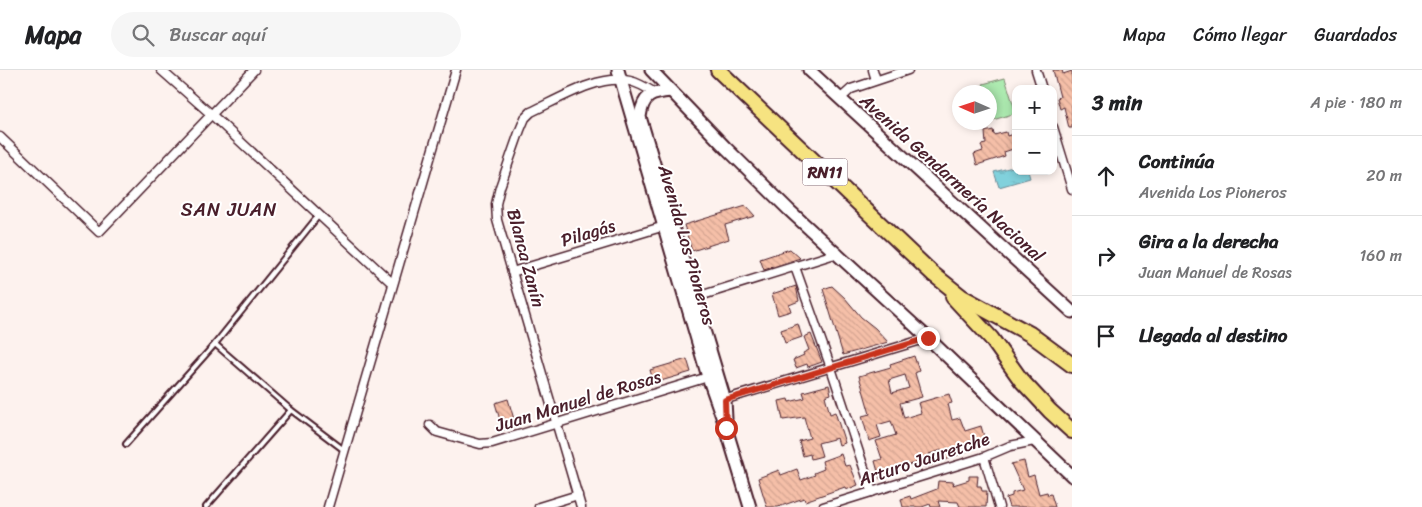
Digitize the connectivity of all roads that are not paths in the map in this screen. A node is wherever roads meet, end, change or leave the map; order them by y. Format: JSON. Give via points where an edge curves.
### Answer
{"nodes":[{"id":1,"x":160,"y":70,"type":"edge"},
{"id":2,"x":254,"y":70,"type":"edge"},
{"id":3,"x":456,"y":70,"type":"edge"},
{"id":4,"x":651,"y":70,"type":"edge"},
{"id":5,"x":718,"y":70,"type":"edge"},
{"id":6,"x":809,"y":70,"type":"edge"},
{"id":7,"x":873,"y":70,"type":"edge"},
{"id":8,"x":908,"y":70,"type":"edge"},
{"id":9,"x":1036,"y":70,"type":"edge"},
{"id":10,"x":619,"y":75,"type":"edge"},
{"id":11,"x":876,"y":80,"type":"junction"},
{"id":12,"x":1041,"y":85,"type":"edge"},
{"id":13,"x":671,"y":91,"type":"junction"},
{"id":14,"x":655,"y":92,"type":"junction"},
{"id":15,"x":840,"y":99,"type":"junction"},
{"id":16,"x":212,"y":116,"type":"junction"},
{"id":17,"x":1054,"y":130,"type":"edge"},
{"id":18,"x":0,"y":137,"type":"edge"},
{"id":19,"x":1071,"y":185,"type":"edge"},
{"id":20,"x":319,"y":215,"type":"junction"},
{"id":21,"x":668,"y":225,"type":"junction"},
{"id":22,"x":838,"y":253,"type":"junction"},
{"id":23,"x":795,"y":267,"type":"junction"},
{"id":24,"x":512,"y":272,"type":"junction"},
{"id":25,"x":933,"y":274,"type":"junction"},
{"id":26,"x":392,"y":283,"type":"junction"},
{"id":27,"x":690,"y":299,"type":"junction"},
{"id":28,"x":1072,"y":312,"type":"edge"},
{"id":29,"x":928,"y":338,"type":"junction"},
{"id":30,"x":215,"y":344,"type":"junction"},
{"id":31,"x":1072,"y":365,"type":"edge"},
{"id":32,"x":830,"y":368,"type":"junction"},
{"id":33,"x":708,"y":377,"type":"junction"},
{"id":34,"x":720,"y":401,"type":"junction"},
{"id":35,"x":291,"y":410,"type":"junction"},
{"id":36,"x":557,"y":422,"type":"junction"},
{"id":37,"x":430,"y":425,"type":"dead end"},
{"id":38,"x":1072,"y":431,"type":"edge"},
{"id":39,"x":1034,"y":441,"type":"junction"},
{"id":40,"x":126,"y":444,"type":"dead end"},
{"id":41,"x":344,"y":450,"type":"junction"},
{"id":42,"x":984,"y":457,"type":"junction"},
{"id":43,"x":1072,"y":476,"type":"edge"},
{"id":44,"x":872,"y":492,"type":"junction"},
{"id":45,"x":578,"y":495,"type":"junction"},
{"id":46,"x":206,"y":507,"type":"edge"},
{"id":47,"x":328,"y":507,"type":"edge"},
{"id":48,"x":539,"y":507,"type":"edge"},
{"id":49,"x":581,"y":507,"type":"edge"},
{"id":50,"x":750,"y":507,"type":"edge"},
{"id":51,"x":823,"y":507,"type":"edge"},
{"id":52,"x":999,"y":507,"type":"edge"}],
"edges":[{"from":1,"to":16,"type":"street"},
{"from":2,"to":16,"type":"street"},
{"from":3,"to":26,"type":"street"},
{"from":4,"to":13,"type":"main road"},
{"from":5,"to":25,"type":"highway","number":"RN11"},
{"from":6,"to":15,"type":"main road","name":"Avenida Gendarmería Nacional"},
{"from":7,"to":11,"type":"street"},
{"from":8,"to":11,"type":"street"},
{"from":9,"to":12,"type":"street"},
{"from":10,"to":14,"type":"street"},
{"from":10,"to":21,"type":"main road","name":"Avenida Los Pioneros"},
{"from":10,"to":24,"type":"street","name":"Blanca Zanín","via":[[590,85],[531,112],[525,118],[496,204],[497,220]]},
{"from":11,"to":15,"type":"street","via":[[851,89]]},
{"from":13,"to":14,"type":"main road"},
{"from":13,"to":22,"type":"main road","via":[[754,175]]},
{"from":14,"to":21,"type":"main road","name":"Avenida Los Pioneros","via":[[641,107],[640,117]]},
{"from":15,"to":28,"type":"main road","name":"Avenida Gendarmería Nacional"},
{"from":16,"to":18,"type":"street","via":[[99,232]]},
{"from":16,"to":20,"type":"street"},
{"from":17,"to":19,"type":"street"},
{"from":20,"to":26,"type":"street"},
{"from":20,"to":30,"type":"lane"},
{"from":21,"to":24,"type":"street","name":"Pilagás"},
{"from":21,"to":27,"type":"main road","name":"Avenida Los Pioneros"},
{"from":22,"to":23,"type":"street"},
{"from":22,"to":29,"type":"main road"},
{"from":23,"to":27,"type":"street"},
{"from":23,"to":32,"type":"street"},
{"from":24,"to":36,"type":"street","name":"Blanca Zanín"},
{"from":25,"to":31,"type":"highway","number":"RN11","via":[[962,297],[1030,334]]},
{"from":25,"to":38,"type":"highway","number":"RN11","via":[[990,338],[1021,380]]},
{"from":26,"to":41,"type":"street"},
{"from":27,"to":33,"type":"main road","name":"Avenida Los Pioneros"},
{"from":27,"to":34,"type":"main road","name":"Avenida Los Pioneros"},
{"from":29,"to":32,"type":"street"},
{"from":29,"to":39,"type":"main road"},
{"from":30,"to":35,"type":"lane"},
{"from":30,"to":40,"type":"lane"},
{"from":32,"to":34,"type":"street"},
{"from":32,"to":44,"type":"street"},
{"from":33,"to":34,"type":"main road","name":"Avenida Los Pioneros"},
{"from":33,"to":36,"type":"street","name":"Juan Manuel de Rosas"},
{"from":34,"to":50,"type":"main road","name":"Avenida Los Pioneros"},
{"from":35,"to":41,"type":"lane"},
{"from":35,"to":46,"type":"lane"},
{"from":36,"to":37,"type":"street","name":"Juan Manuel de Rosas","via":[[480,444],[437,432]]},
{"from":36,"to":45,"type":"street","name":"Blanca Zanín"},
{"from":39,"to":42,"type":"street","name":"Arturo Jauretche","via":[[1010,446]]},
{"from":39,"to":43,"type":"main road"},
{"from":41,"to":47,"type":"street"},
{"from":42,"to":44,"type":"street","name":"Arturo Jauretche"},
{"from":42,"to":52,"type":"street"},
{"from":44,"to":51,"type":"street","name":"Arturo Jauretche"},
{"from":45,"to":48,"type":"street"},
{"from":45,"to":49,"type":"street","name":"Blanca Zanín"}]}
